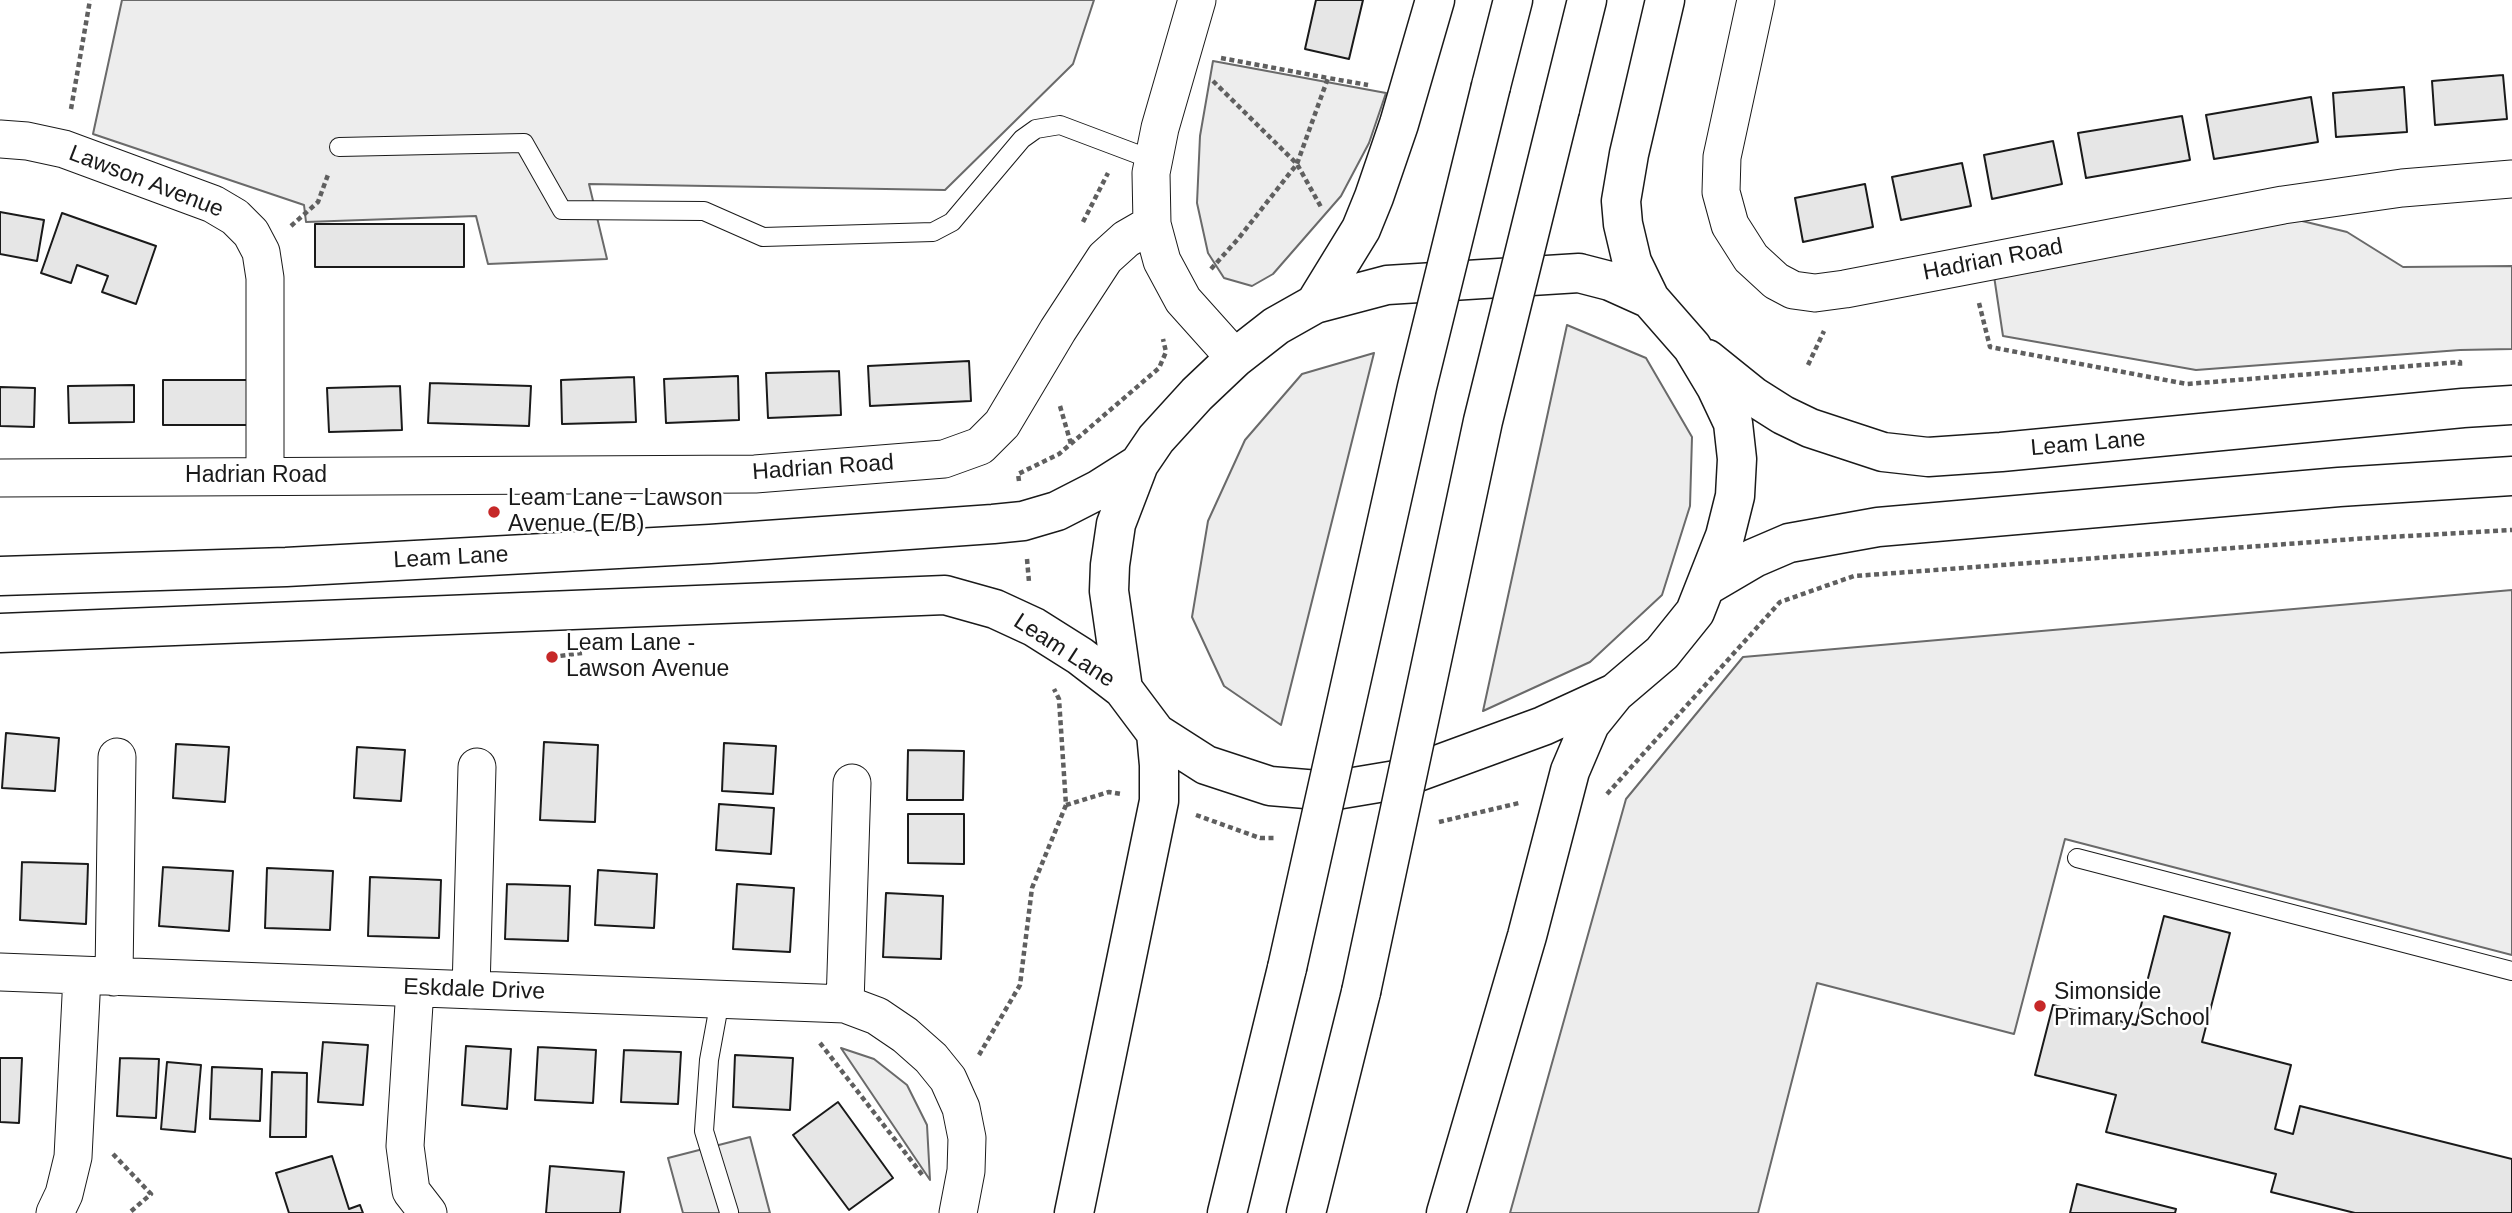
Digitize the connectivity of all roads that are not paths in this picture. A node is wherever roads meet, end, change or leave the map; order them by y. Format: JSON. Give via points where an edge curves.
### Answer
{"nodes":[{"id":1,"x":1197,"y":0,"type":"edge"},
{"id":2,"x":1434,"y":0,"type":"edge"},
{"id":3,"x":1513,"y":0,"type":"edge"},
{"id":4,"x":1587,"y":0,"type":"edge"},
{"id":5,"x":1665,"y":0,"type":"edge"},
{"id":6,"x":1756,"y":0,"type":"edge"},
{"id":7,"x":0,"y":139,"type":"edge"},
{"id":8,"x":339,"y":147,"type":"road end"},
{"id":9,"x":1153,"y":160,"type":"junction"},
{"id":10,"x":2512,"y":178,"type":"edge"},
{"id":11,"x":1152,"y":224,"type":"junction"},
{"id":12,"x":1650,"y":299,"type":"junction"},
{"id":13,"x":1315,"y":304,"type":"junction"},
{"id":14,"x":1692,"y":347,"type":"junction"},
{"id":15,"x":1235,"y":358,"type":"junction"},
{"id":16,"x":2512,"y":405,"type":"edge"},
{"id":17,"x":1139,"y":464,"type":"junction"},
{"id":18,"x":265,"y":476,"type":"junction"},
{"id":19,"x":2512,"y":476,"type":"edge"},
{"id":20,"x":0,"y":478,"type":"edge"},
{"id":21,"x":0,"y":553,"type":"edge"},
{"id":22,"x":286,"y":567,"type":"junction"},
{"id":23,"x":0,"y":576,"type":"edge"},
{"id":24,"x":1707,"y":585,"type":"junction"},
{"id":25,"x":0,"y":633,"type":"edge"},
{"id":26,"x":1123,"y":689,"type":"junction"},
{"id":27,"x":1615,"y":694,"type":"junction"},
{"id":28,"x":1156,"y":733,"type":"junction"},
{"id":29,"x":117,"y":757,"type":"dead end"},
{"id":30,"x":477,"y":767,"type":"dead end"},
{"id":31,"x":852,"y":783,"type":"dead end"},
{"id":32,"x":2077,"y":858,"type":"dead end"},
{"id":33,"x":2512,"y":971,"type":"edge"},
{"id":34,"x":0,"y":972,"type":"edge"},
{"id":35,"x":98,"y":976,"type":"junction"},
{"id":36,"x":415,"y":988,"type":"junction"},
{"id":37,"x":471,"y":990,"type":"junction"},
{"id":38,"x":720,"y":1000,"type":"junction"},
{"id":39,"x":845,"y":1004,"type":"junction"},
{"id":40,"x":729,"y":1212,"type":"edge"},
{"id":41,"x":55,"y":1213,"type":"edge"},
{"id":42,"x":428,"y":1213,"type":"edge"},
{"id":43,"x":958,"y":1213,"type":"edge"},
{"id":44,"x":1074,"y":1213,"type":"edge"},
{"id":45,"x":1227,"y":1213,"type":"edge"},
{"id":46,"x":1306,"y":1213,"type":"edge"},
{"id":47,"x":1446,"y":1213,"type":"edge"}],
"edges":[{"from":1,"to":9,"type":"street"},
{"from":2,"to":13,"type":"highway","via":[[1374,197],[1361,229]]},
{"from":3,"to":45,"type":"highway","bridge":true,"via":[[1417,387],[1287,968]]},
{"from":4,"to":46,"type":"highway","bridge":true,"via":[[1483,421],[1361,992]]},
{"from":5,"to":12,"type":"highway","via":[[1621,201],[1632,262]]},
{"from":6,"to":10,"type":"street","name":"Hadrian Road","via":[[1722,157],[1721,192],[1730,225],[1751,258],[1793,290],[1815,293],[2283,205]]},
{"from":7,"to":18,"type":"street","name":"Lawson Avenue","via":[[64,149],[214,204],[251,233],[261,252],[265,278]]},
{"from":8,"to":9,"type":"lane","via":[[524,143],[562,210],[704,211],[763,237],[933,232],[952,222],[1021,139],[1036,129],[1060,125]]},
{"from":9,"to":11,"type":"street"},
{"from":11,"to":15,"type":"street","via":[[1162,261],[1183,300]]},
{"from":11,"to":18,"type":"street","name":"Hadrian Road","via":[[1105,258],[1002,424],[980,446],[944,459],[755,474]]},
{"from":12,"to":13,"type":"highway","via":[[1579,273],[1387,285]]},
{"from":12,"to":14,"type":"highway"},
{"from":13,"to":15,"type":"highway","via":[[1276,326]]},
{"from":14,"to":16,"type":"highway","name":"Leam Lane","via":[[1753,396],[1810,428],[1883,452],[1928,457]]},
{"from":14,"to":24,"type":"highway","via":[[1733,423],[1737,459],[1726,536]]},
{"from":15,"to":17,"type":"highway","via":[[1196,394]]},
{"from":17,"to":22,"type":"highway","name":"Leam Lane","via":[[1098,491],[1023,521],[696,545]]},
{"from":17,"to":26,"type":"highway","via":[[1116,524],[1110,565]]},
{"from":18,"to":20,"type":"street","name":"Hadrian Road"},
{"from":19,"to":24,"type":"highway","via":[[1878,527],[1789,544]]},
{"from":21,"to":22,"type":"highway"},
{"from":22,"to":23,"type":"highway","name":"Leam Lane"},
{"from":24,"to":27,"type":"highway","via":[[1695,612],[1661,653]]},
{"from":25,"to":26,"type":"highway","name":"Leam Lane","via":[[945,595],[995,609],[1034,627]]},
{"from":26,"to":28,"type":"highway"},
{"from":27,"to":28,"type":"highway","via":[[1396,780],[1330,791],[1270,786],[1206,765]]},
{"from":27,"to":47,"type":"highway","via":[[1590,724],[1570,771]]},
{"from":28,"to":44,"type":"highway","via":[[1158,801]]},
{"from":29,"to":35,"type":"street"},
{"from":30,"to":37,"type":"street"},
{"from":31,"to":39,"type":"street"},
{"from":32,"to":33,"type":"lane"},
{"from":34,"to":35,"type":"street","name":"Eskdale Drive"},
{"from":35,"to":36,"type":"street","name":"Eskdale Drive"},
{"from":35,"to":41,"type":"street","via":[[73,1157]]},
{"from":36,"to":37,"type":"street","name":"Eskdale Drive"},
{"from":36,"to":42,"type":"street","via":[[405,1146],[411,1191]]},
{"from":37,"to":38,"type":"street","name":"Eskdale Drive"},
{"from":38,"to":39,"type":"street","name":"Eskdale Drive"},
{"from":38,"to":40,"type":"lane","via":[[709,1060],[704,1131]]},
{"from":39,"to":43,"type":"street","name":"Eskdale Drive","via":[[877,1016],[905,1035],[948,1079],[967,1138],[967,1171]]}]}
